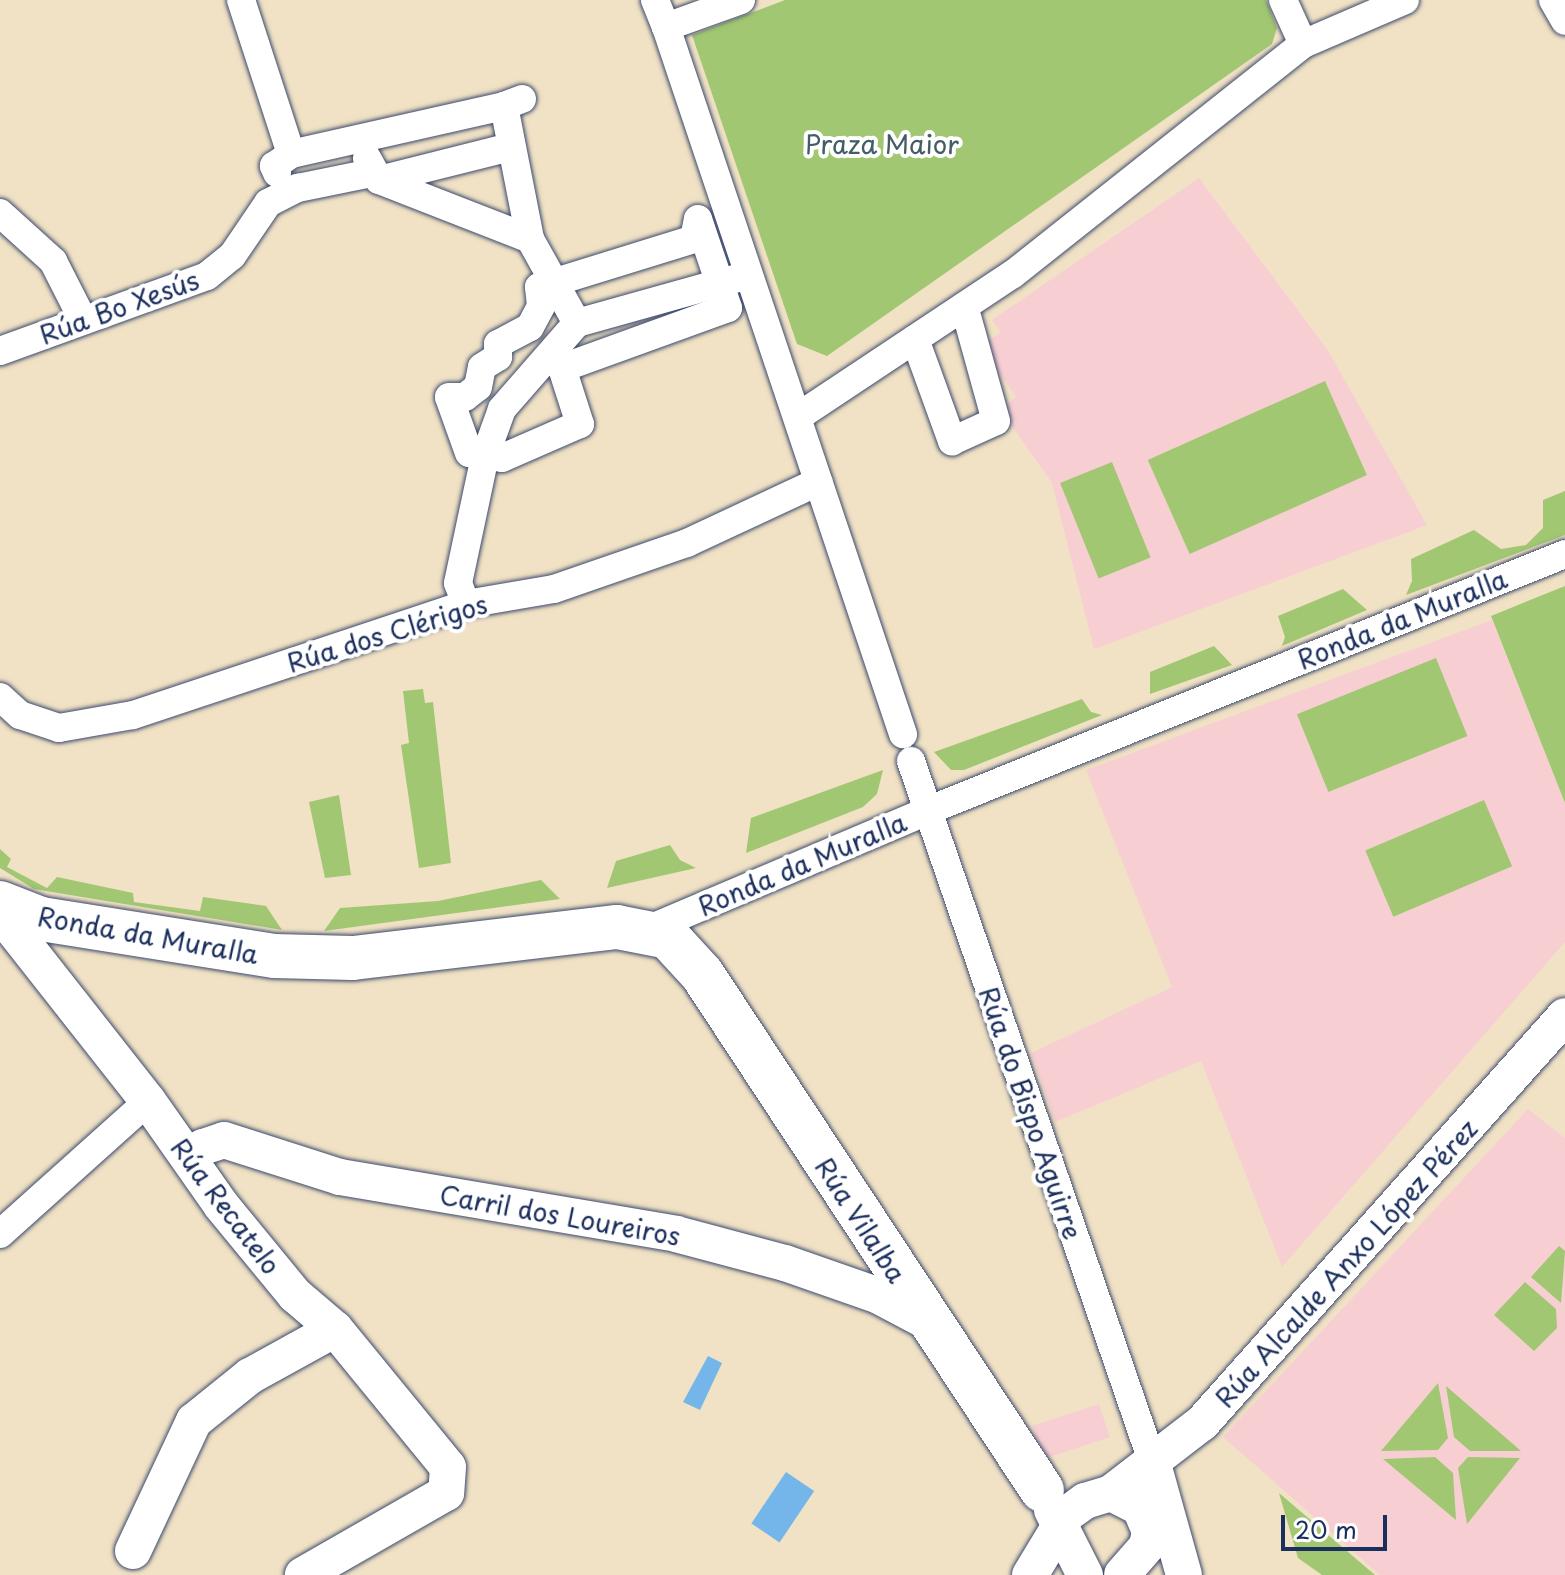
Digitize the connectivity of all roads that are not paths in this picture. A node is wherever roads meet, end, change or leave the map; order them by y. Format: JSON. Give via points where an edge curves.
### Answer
{"nodes":[{"id":1,"x":241,"y":0,"type":"edge"},
{"id":2,"x":655,"y":0,"type":"edge"},
{"id":3,"x":741,"y":0,"type":"edge"},
{"id":4,"x":1283,"y":0,"type":"edge"},
{"id":5,"x":1405,"y":0,"type":"edge"},
{"id":6,"x":1553,"y":0,"type":"edge"},
{"id":7,"x":1565,"y":21,"type":"edge"},
{"id":8,"x":666,"y":27,"type":"junction"},
{"id":9,"x":1303,"y":44,"type":"junction"},
{"id":10,"x":361,"y":138,"type":"junction"},
{"id":11,"x":510,"y":147,"type":"junction"},
{"id":12,"x":283,"y":176,"type":"junction"},
{"id":13,"x":376,"y":177,"type":"junction"},
{"id":14,"x":0,"y":213,"type":"edge"},
{"id":15,"x":530,"y":239,"type":"junction"},
{"id":16,"x":751,"y":275,"type":"junction"},
{"id":17,"x":554,"y":282,"type":"junction"},
{"id":18,"x":720,"y":283,"type":"junction"},
{"id":19,"x":964,"y":306,"type":"junction"},
{"id":20,"x":82,"y":318,"type":"junction"},
{"id":21,"x":577,"y":323,"type":"junction"},
{"id":22,"x":915,"y":339,"type":"junction"},
{"id":23,"x":0,"y":351,"type":"edge"},
{"id":24,"x":802,"y":429,"type":"junction"},
{"id":25,"x":485,"y":456,"type":"junction"},
{"id":26,"x":818,"y":482,"type":"junction"},
{"id":27,"x":1565,"y":554,"type":"edge"},
{"id":28,"x":466,"y":604,"type":"junction"},
{"id":29,"x":0,"y":697,"type":"edge"},
{"id":30,"x":927,"y":811,"type":"junction"},
{"id":31,"x":0,"y":903,"type":"edge"},
{"id":32,"x":0,"y":913,"type":"edge"},
{"id":33,"x":647,"y":930,"type":"junction"},
{"id":34,"x":1565,"y":1016,"type":"edge"},
{"id":35,"x":148,"y":1101,"type":"junction"},
{"id":36,"x":191,"y":1158,"type":"junction"},
{"id":37,"x":0,"y":1234,"type":"edge"},
{"id":38,"x":926,"y":1321,"type":"junction"},
{"id":39,"x":335,"y":1329,"type":"junction"},
{"id":40,"x":1153,"y":1464,"type":"junction"},
{"id":41,"x":1111,"y":1493,"type":"junction"},
{"id":42,"x":1051,"y":1508,"type":"junction"},
{"id":43,"x":1150,"y":1538,"type":"junction"},
{"id":44,"x":133,"y":1551,"type":"dead end"},
{"id":45,"x":303,"y":1575,"type":"edge"},
{"id":46,"x":1030,"y":1575,"type":"edge"},
{"id":47,"x":1085,"y":1575,"type":"edge"},
{"id":48,"x":1122,"y":1575,"type":"edge"},
{"id":49,"x":1166,"y":1575,"type":"edge"},
{"id":50,"x":1184,"y":1575,"type":"edge"}],
"edges":[{"from":1,"to":12,"type":"street"},
{"from":2,"to":8,"type":"street"},
{"from":3,"to":8,"type":"street"},
{"from":4,"to":9,"type":"street"},
{"from":5,"to":9,"type":"street"},
{"from":6,"to":7,"type":"street"},
{"from":8,"to":16,"type":"street"},
{"from":9,"to":19,"type":"street","via":[[1013,274]]},
{"from":10,"to":11,"type":"street","via":[[513,102]]},
{"from":10,"to":12,"type":"street"},
{"from":10,"to":13,"type":"street"},
{"from":11,"to":13,"type":"street"},
{"from":11,"to":15,"type":"street"},
{"from":12,"to":13,"type":"street"},
{"from":12,"to":20,"type":"street","name":"Rúa Bo Xesús","via":[[232,256],[207,276]]},
{"from":13,"to":15,"type":"street"},
{"from":14,"to":20,"type":"street","via":[[53,261]]},
{"from":15,"to":17,"type":"street"},
{"from":16,"to":18,"type":"street"},
{"from":16,"to":24,"type":"street"},
{"from":17,"to":18,"type":"street","via":[[694,239],[701,219]]},
{"from":17,"to":21,"type":"street"},
{"from":17,"to":25,"type":"street","via":[[539,287],[541,306],[530,327],[498,344],[498,357],[482,367],[481,384],[465,397],[449,397],[469,453]]},
{"from":18,"to":21,"type":"street"},
{"from":18,"to":25,"type":"street","via":[[728,308],[562,368],[580,424],[502,458]]},
{"from":19,"to":22,"type":"street"},
{"from":19,"to":22,"type":"street","via":[[996,421],[952,441]]},
{"from":20,"to":23,"type":"street","name":"Rúa Bo Xesús"},
{"from":21,"to":25,"type":"street","via":[[502,409]]},
{"from":22,"to":24,"type":"street"},
{"from":24,"to":26,"type":"street","name":"Rúa do Bispo Aguirre"},
{"from":25,"to":28,"type":"street","via":[[458,583]]},
{"from":26,"to":28,"type":"street","name":"Rúa dos Clérigos","via":[[687,543],[569,584]]},
{"from":26,"to":30,"type":"street","name":"Rúa do Bispo Aguirre"},
{"from":27,"to":30,"type":"street","name":"Ronda da Muralla"},
{"from":28,"to":29,"type":"street","name":"Rúa dos Clérigos","via":[[133,715],[84,726],[37,723]]},
{"from":30,"to":33,"type":"street","name":"Ronda da Muralla"},
{"from":30,"to":40,"type":"street","name":"Rúa do Bispo Aguirre"},
{"from":31,"to":33,"type":"street","name":"Ronda da Muralla","via":[[41,919],[274,956],[353,958],[617,927]]},
{"from":32,"to":35,"type":"street","name":"Rúa Recatelo"},
{"from":33,"to":38,"type":"street","name":"Rúa Vilalba","via":[[668,937],[702,974]]},
{"from":34,"to":40,"type":"street","name":"Rúa Alcalde Anxo López Pérez","via":[[1202,1423]]},
{"from":35,"to":36,"type":"street","name":"Rúa Recatelo"},
{"from":35,"to":37,"type":"street"},
{"from":36,"to":38,"type":"street","name":"Carril dos Loureiros","via":[[224,1140],[340,1177],[676,1234],[785,1263],[879,1296]]},
{"from":36,"to":39,"type":"street","name":"Rúa Recatelo","via":[[221,1205],[295,1295]]},
{"from":38,"to":42,"type":"street","name":"Rúa Vilalba"},
{"from":39,"to":44,"type":"street","via":[[250,1376],[194,1421]]},
{"from":39,"to":45,"type":"street","name":"Rúa Recatelo","via":[[437,1450],[448,1467],[446,1493]]},
{"from":40,"to":41,"type":"street","name":"Rúa Alcalde Anxo López Pérez"},
{"from":40,"to":50,"type":"street"},
{"from":41,"to":42,"type":"street","name":"Rúa Alcalde Anxo López Pérez"},
{"from":41,"to":43,"type":"street","via":[[1133,1501],[1146,1514]]},
{"from":42,"to":46,"type":"street","name":"Rúa Alcalde Anxo López Pérez"},
{"from":42,"to":47,"type":"street"},
{"from":43,"to":48,"type":"street"},
{"from":43,"to":49,"type":"street"}]}
